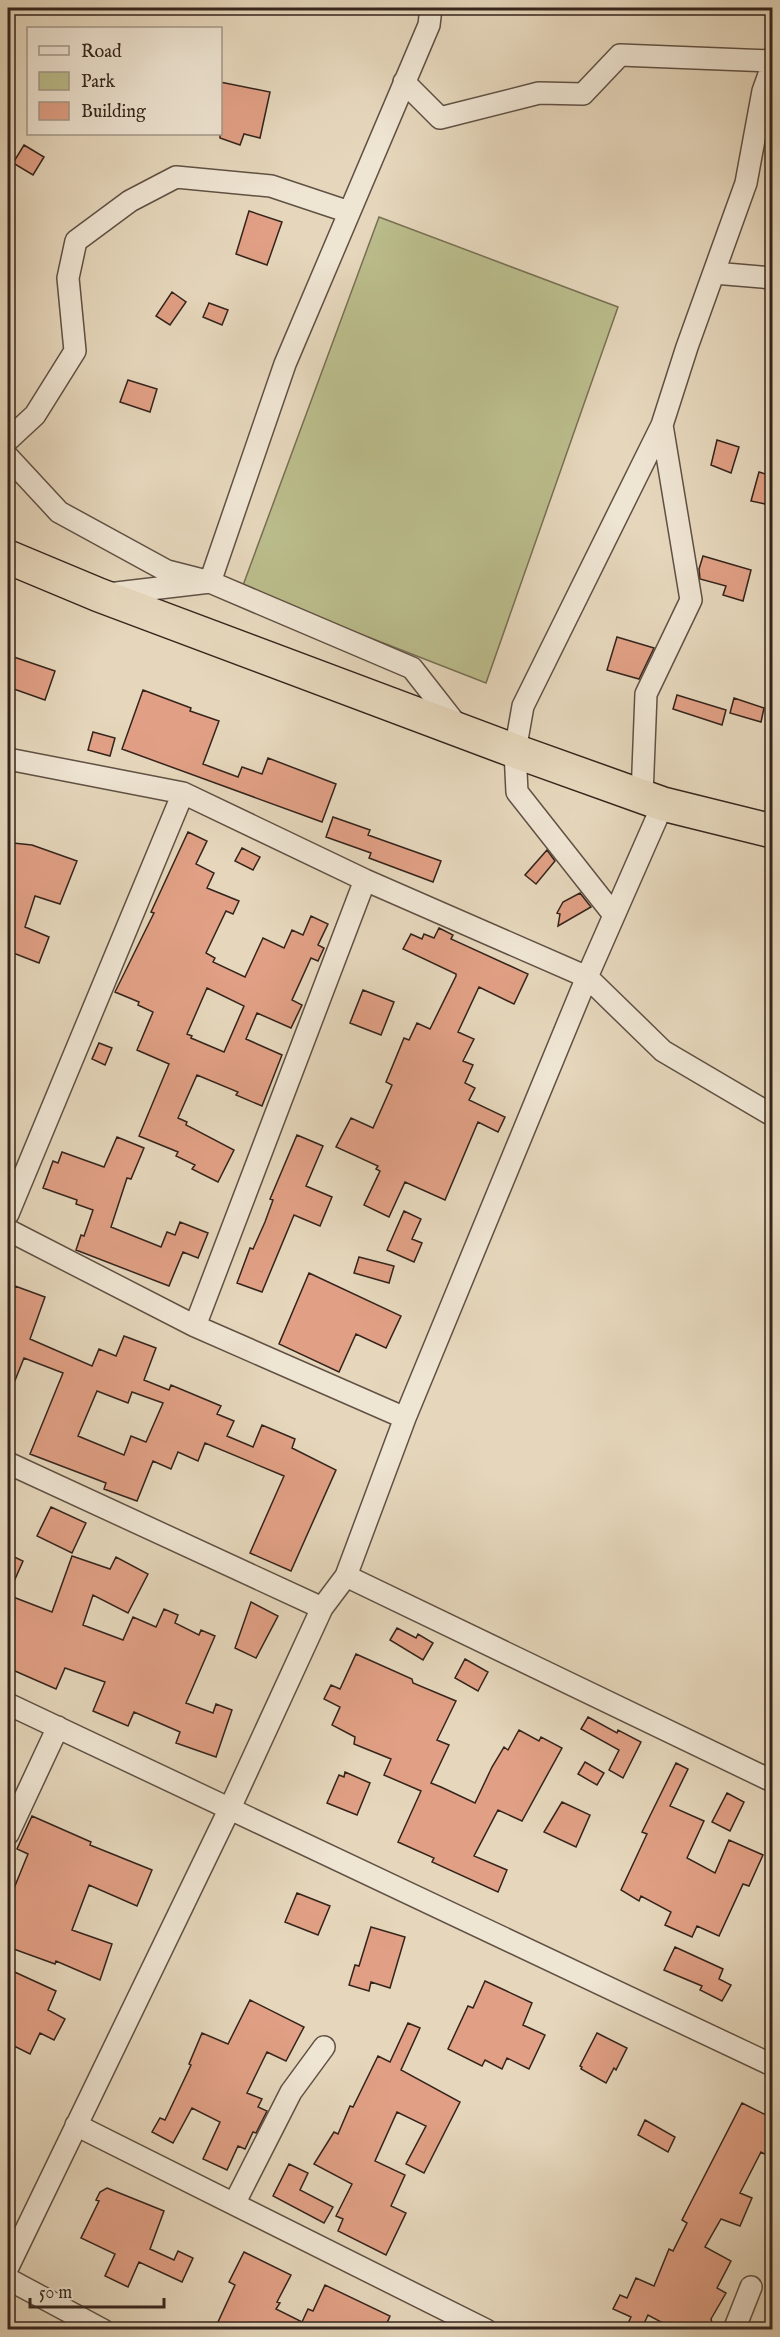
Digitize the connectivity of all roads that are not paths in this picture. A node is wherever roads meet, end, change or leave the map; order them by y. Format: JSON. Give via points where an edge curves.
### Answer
{"nodes":[{"id":1,"x":431,"y":8,"type":"edge"},
{"id":2,"x":772,"y":61,"type":"edge"},
{"id":3,"x":772,"y":66,"type":"edge"},
{"id":4,"x":404,"y":82,"type":"junction"},
{"id":5,"x":350,"y":212,"type":"junction"},
{"id":6,"x":714,"y":273,"type":"junction"},
{"id":7,"x":772,"y":278,"type":"edge"},
{"id":8,"x":662,"y":425,"type":"junction"},
{"id":9,"x":8,"y":440,"type":"edge"},
{"id":10,"x":8,"y":457,"type":"edge"},
{"id":11,"x":8,"y":557,"type":"edge"},
{"id":12,"x":210,"y":582,"type":"junction"},
{"id":13,"x":99,"y":595,"type":"junction"},
{"id":14,"x":462,"y":731,"type":"junction"},
{"id":15,"x":515,"y":751,"type":"junction"},
{"id":16,"x":8,"y":759,"type":"edge"},
{"id":17,"x":183,"y":792,"type":"junction"},
{"id":18,"x":653,"y":800,"type":"junction"},
{"id":19,"x":772,"y":831,"type":"edge"},
{"id":20,"x":365,"y":880,"type":"junction"},
{"id":21,"x":614,"y":915,"type":"junction"},
{"id":22,"x":587,"y":977,"type":"junction"},
{"id":23,"x":772,"y":1115,"type":"edge"},
{"id":24,"x":8,"y":1214,"type":"edge"},
{"id":25,"x":8,"y":1230,"type":"edge"},
{"id":26,"x":195,"y":1326,"type":"junction"},
{"id":27,"x":405,"y":1418,"type":"junction"},
{"id":28,"x":8,"y":1463,"type":"edge"},
{"id":29,"x":346,"y":1576,"type":"junction"},
{"id":30,"x":322,"y":1608,"type":"junction"},
{"id":31,"x":8,"y":1704,"type":"edge"},
{"id":32,"x":58,"y":1727,"type":"junction"},
{"id":33,"x":772,"y":1781,"type":"edge"},
{"id":34,"x":230,"y":1808,"type":"junction"},
{"id":35,"x":8,"y":1834,"type":"edge"},
{"id":36,"x":324,"y":2047,"type":"dead end"},
{"id":37,"x":772,"y":2065,"type":"edge"},
{"id":38,"x":76,"y":2125,"type":"junction"},
{"id":39,"x":234,"y":2204,"type":"junction"},
{"id":40,"x":15,"y":2228,"type":"edge"},
{"id":41,"x":8,"y":2267,"type":"edge"},
{"id":42,"x":8,"y":2279,"type":"edge"},
{"id":43,"x":751,"y":2287,"type":"dead end"},
{"id":44,"x":103,"y":2330,"type":"edge"},
{"id":45,"x":486,"y":2330,"type":"edge"},
{"id":46,"x":734,"y":2330,"type":"edge"}],
"edges":[{"from":1,"to":4,"type":"street","via":[[429,25]]},
{"from":2,"to":4,"type":"street","via":[[621,55],[583,94],[539,93],[440,118]]},
{"from":3,"to":6,"type":"street","via":[[763,91],[746,183]]},
{"from":4,"to":5,"type":"street"},
{"from":5,"to":9,"type":"street","via":[[271,186],[176,177],[130,201],[76,241],[68,278],[75,351],[35,415]]},
{"from":5,"to":12,"type":"street","via":[[285,364]]},
{"from":6,"to":7,"type":"street"},
{"from":6,"to":8,"type":"street"},
{"from":8,"to":15,"type":"street","via":[[523,706]]},
{"from":8,"to":18,"type":"street","via":[[691,600],[646,694]]},
{"from":10,"to":12,"type":"street","via":[[59,512],[167,571]]},
{"from":11,"to":13,"type":"highway"},
{"from":12,"to":13,"type":"street"},
{"from":12,"to":14,"type":"street","via":[[412,668]]},
{"from":13,"to":14,"type":"highway"},
{"from":14,"to":15,"type":"highway"},
{"from":15,"to":18,"type":"highway"},
{"from":15,"to":21,"type":"street","via":[[517,792]]},
{"from":16,"to":17,"type":"street"},
{"from":17,"to":20,"type":"street"},
{"from":17,"to":24,"type":"street"},
{"from":18,"to":19,"type":"highway"},
{"from":18,"to":21,"type":"street"},
{"from":20,"to":22,"type":"street"},
{"from":20,"to":26,"type":"street"},
{"from":21,"to":22,"type":"street"},
{"from":22,"to":23,"type":"street","via":[[663,1052]]},
{"from":22,"to":27,"type":"street"},
{"from":25,"to":26,"type":"street"},
{"from":26,"to":27,"type":"street"},
{"from":27,"to":29,"type":"street"},
{"from":28,"to":30,"type":"street"},
{"from":29,"to":30,"type":"street"},
{"from":29,"to":33,"type":"street"},
{"from":30,"to":34,"type":"street"},
{"from":31,"to":32,"type":"street"},
{"from":32,"to":34,"type":"street"},
{"from":32,"to":35,"type":"street"},
{"from":34,"to":37,"type":"street"},
{"from":34,"to":38,"type":"street"},
{"from":36,"to":39,"type":"street","via":[[291,2092]]},
{"from":38,"to":39,"type":"street"},
{"from":38,"to":40,"type":"street"},
{"from":39,"to":45,"type":"street"},
{"from":40,"to":41,"type":"street"},
{"from":42,"to":44,"type":"street"},
{"from":43,"to":46,"type":"street"}]}
